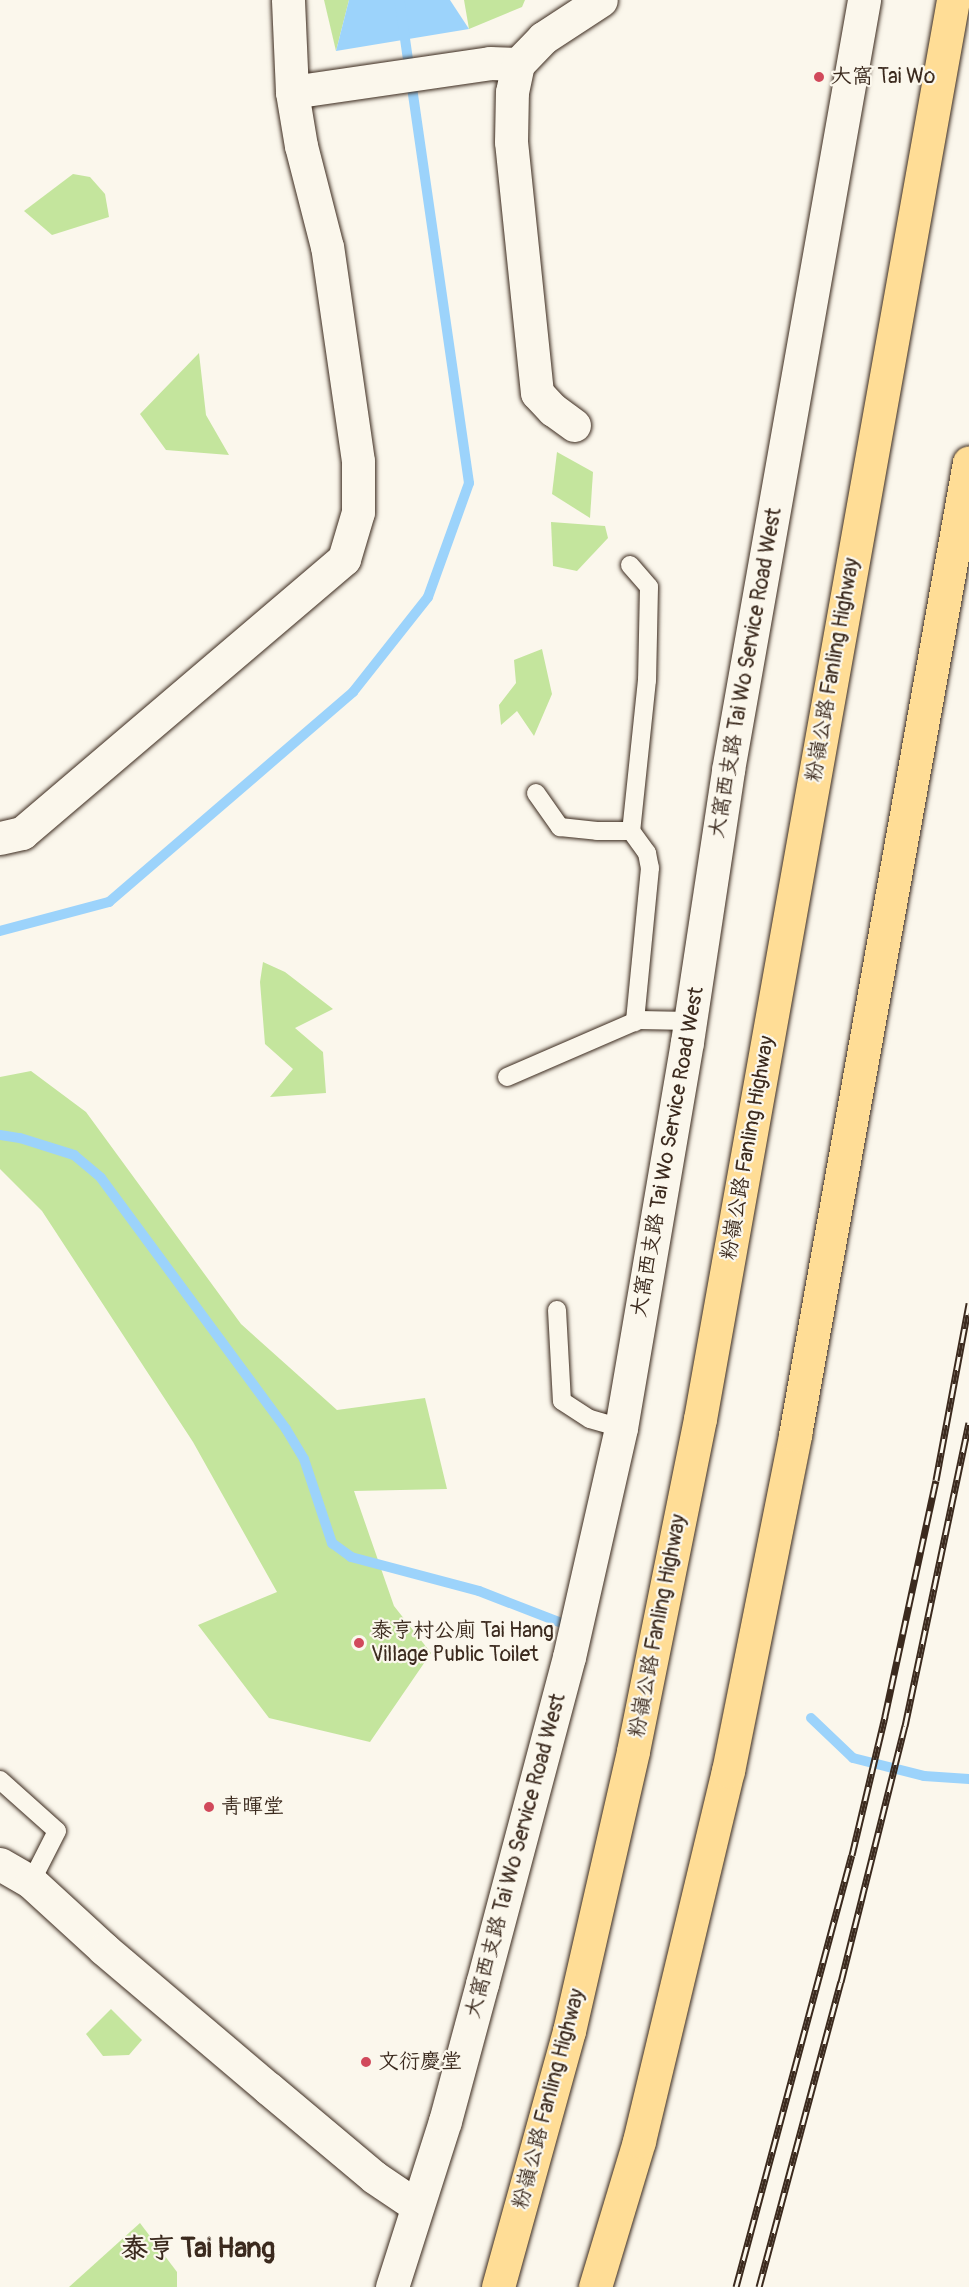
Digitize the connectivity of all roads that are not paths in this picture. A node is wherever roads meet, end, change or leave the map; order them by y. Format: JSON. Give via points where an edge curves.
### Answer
{"nodes":[{"id":1,"x":288,"y":0,"type":"edge"},
{"id":2,"x":601,"y":0,"type":"edge"},
{"id":3,"x":864,"y":0,"type":"edge"},
{"id":4,"x":953,"y":0,"type":"edge"},
{"id":5,"x":504,"y":64,"type":"junction"},
{"id":6,"x":292,"y":92,"type":"junction"},
{"id":7,"x":574,"y":425,"type":"dead end"},
{"id":8,"x":969,"y":462,"type":"edge"},
{"id":9,"x":630,"y":565,"type":"dead end"},
{"id":10,"x":536,"y":793,"type":"dead end"},
{"id":11,"x":631,"y":831,"type":"junction"},
{"id":12,"x":0,"y":838,"type":"edge"},
{"id":13,"x":691,"y":1021,"type":"junction"},
{"id":14,"x":635,"y":1022,"type":"junction"},
{"id":15,"x":507,"y":1077,"type":"dead end"},
{"id":16,"x":557,"y":1310,"type":"dead end"},
{"id":17,"x":621,"y":1428,"type":"junction"},
{"id":18,"x":0,"y":1780,"type":"edge"},
{"id":19,"x":0,"y":1864,"type":"edge"},
{"id":20,"x":31,"y":1882,"type":"junction"},
{"id":21,"x":417,"y":2206,"type":"junction"},
{"id":22,"x":392,"y":2287,"type":"edge"},
{"id":23,"x":498,"y":2287,"type":"edge"},
{"id":24,"x":595,"y":2287,"type":"edge"}],
"edges":[{"from":1,"to":6,"type":"main road"},
{"from":2,"to":5,"type":"main road"},
{"from":3,"to":13,"type":"main road","name":"大窩西支路 Tai Wo Service Road West","via":[[730,759]]},
{"from":4,"to":23,"type":"highway","name":"粉嶺公路 Fanling Highway","via":[[700,1419],[633,1750],[569,2031]]},
{"from":5,"to":6,"type":"main road"},
{"from":5,"to":7,"type":"main road","via":[[512,92],[511,142],[537,393]]},
{"from":6,"to":12,"type":"main road","via":[[301,146],[327,247],[358,461],[358,512],[344,559],[22,834]]},
{"from":8,"to":24,"type":"highway","via":[[795,1435],[728,1771],[639,2141]]},
{"from":9,"to":11,"type":"lane","via":[[649,587],[648,680]]},
{"from":10,"to":11,"type":"lane","via":[[560,827]]},
{"from":11,"to":14,"type":"lane","via":[[648,853],[650,868]]},
{"from":13,"to":14,"type":"lane","via":[[658,1018]]},
{"from":13,"to":17,"type":"main road","name":"大窩西支路 Tai Wo Service Road West"},
{"from":14,"to":15,"type":"lane"},
{"from":16,"to":17,"type":"lane","via":[[562,1401],[590,1419]]},
{"from":17,"to":21,"type":"main road","name":"大窩西支路 Tai Wo Service Road West","via":[[569,1657],[445,2121]]},
{"from":18,"to":20,"type":"lane","via":[[57,1831]]},
{"from":19,"to":20,"type":"main road"},
{"from":20,"to":21,"type":"main road","via":[[268,2088],[374,2176]]},
{"from":21,"to":22,"type":"main road","name":"大窩西支路 Tai Wo Service Road West"}]}
